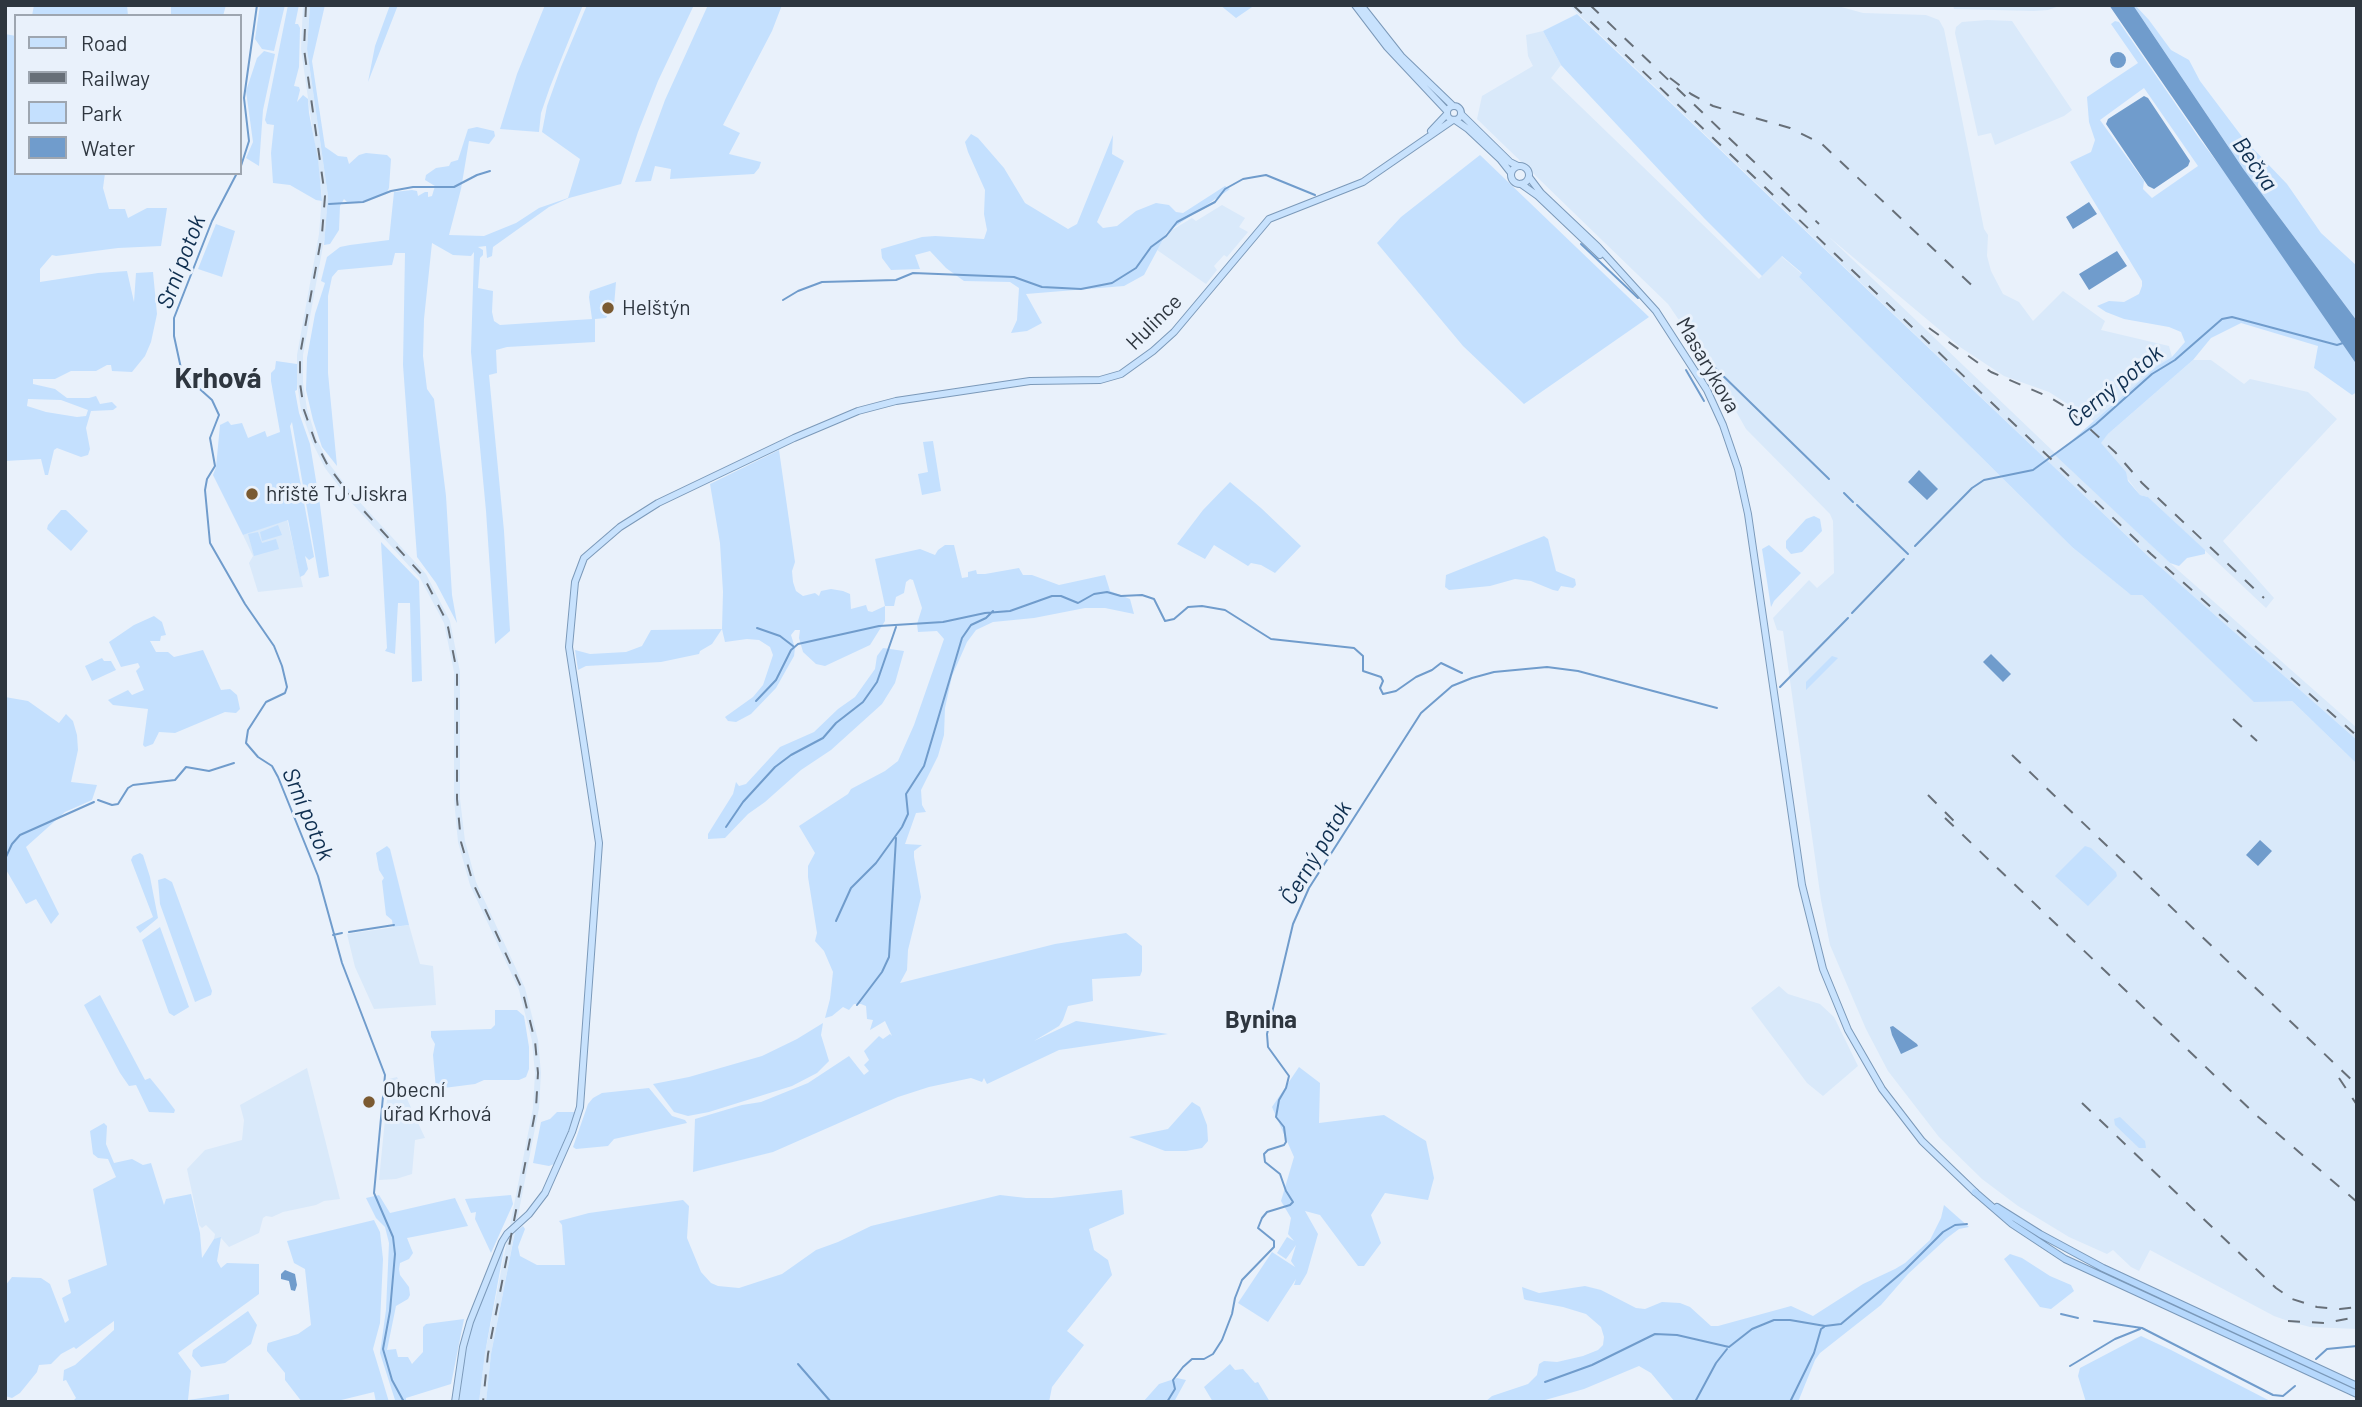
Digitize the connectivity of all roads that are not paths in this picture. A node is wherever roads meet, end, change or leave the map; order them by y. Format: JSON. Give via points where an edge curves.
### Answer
{"nodes":[{"id":1,"x":1355,"y":5,"type":"edge"},
{"id":2,"x":1361,"y":5,"type":"edge"},
{"id":3,"x":1372,"y":24,"type":"junction"},
{"id":4,"x":1449,"y":110,"type":"junction"},
{"id":5,"x":1461,"y":114,"type":"junction"},
{"id":6,"x":1454,"y":120,"type":"junction"},
{"id":7,"x":1421,"y":142,"type":"junction"},
{"id":8,"x":1518,"y":166,"type":"junction"},
{"id":9,"x":1511,"y":173,"type":"junction"},
{"id":10,"x":1529,"y":177,"type":"junction"},
{"id":11,"x":1521,"y":184,"type":"junction"},
{"id":12,"x":1625,"y":278,"type":"junction"},
{"id":13,"x":1975,"y":1192,"type":"junction"},
{"id":14,"x":2357,"y":1387,"type":"edge"},
{"id":15,"x":2357,"y":1394,"type":"edge"},
{"id":16,"x":455,"y":1402,"type":"edge"}],
"edges":[{"from":1,"to":3,"type":"main road"},
{"from":2,"to":3,"type":"main road"},
{"from":3,"to":4,"type":"main road"},
{"from":4,"to":5,"type":"main road","name":"Masarykova","via":[[1459,108]]},
{"from":4,"to":6,"type":"main road","name":"Masarykova"},
{"from":4,"to":7,"type":"main road","name":"Hulince"},
{"from":5,"to":6,"type":"main road","name":"Hulince"},
{"from":5,"to":8,"type":"main road","name":"Masarykova"},
{"from":6,"to":7,"type":"main road","name":"Hulince"},
{"from":6,"to":9,"type":"main road","name":"Masarykova"},
{"from":7,"to":16,"type":"main road","name":"Hulince","via":[[1360,184],[1269,219],[1167,339],[1118,375],[1100,380],[1030,381],[858,411],[658,503],[584,558],[571,602],[569,647],[599,843],[580,1107],[545,1193],[507,1234],[497,1254],[470,1322]]},
{"from":8,"to":9,"type":"main road"},
{"from":8,"to":10,"type":"main road","name":"Masarykova","via":[[1526,169]]},
{"from":9,"to":11,"type":"main road","name":"Masarykova","via":[[1513,181]]},
{"from":10,"to":11,"type":"main road"},
{"from":10,"to":12,"type":"main road","name":"Masarykova"},
{"from":11,"to":12,"type":"main road","name":"Masarykova"},
{"from":12,"to":13,"type":"main road","name":"Masarykova","via":[[1656,311],[1707,390],[1742,484],[1802,885],[1828,984],[1886,1095],[1923,1141]]},
{"from":13,"to":14,"type":"highway","via":[[2082,1257]]},
{"from":13,"to":15,"type":"highway","via":[[2011,1224],[2065,1258]]}]}
